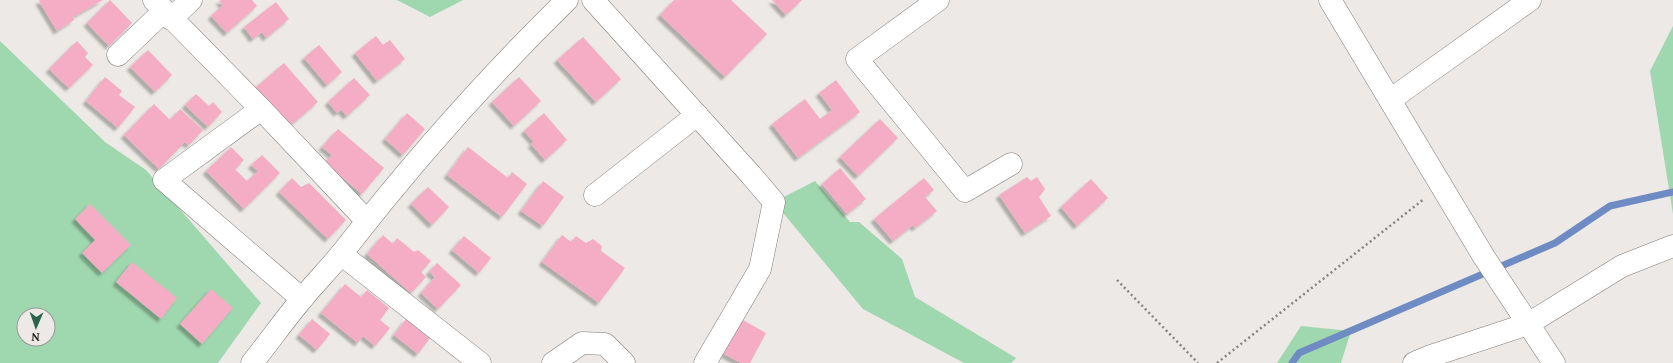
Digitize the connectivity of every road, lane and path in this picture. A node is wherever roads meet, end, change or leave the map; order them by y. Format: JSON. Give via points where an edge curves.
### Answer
{"nodes":[{"id":1,"x":191,"y":0,"type":"edge"},
{"id":2,"x":567,"y":0,"type":"edge"},
{"id":3,"x":593,"y":0,"type":"edge"},
{"id":4,"x":938,"y":0,"type":"edge"},
{"id":5,"x":1330,"y":0,"type":"edge"},
{"id":6,"x":1516,"y":4,"type":"edge"},
{"id":7,"x":163,"y":10,"type":"edge"},
{"id":8,"x":118,"y":56,"type":"dead end"},
{"id":9,"x":1390,"y":100,"type":"junction"},
{"id":10,"x":261,"y":109,"type":"junction"},
{"id":11,"x":697,"y":115,"type":"junction"},
{"id":12,"x":1011,"y":164,"type":"dead end"},
{"id":13,"x":1441,"y":185,"type":"junction"},
{"id":14,"x":595,"y":195,"type":"dead end"},
{"id":15,"x":366,"y":220,"type":"junction"},
{"id":16,"x":1673,"y":246,"type":"edge"},
{"id":17,"x":341,"y":254,"type":"junction"},
{"id":18,"x":1117,"y":280,"type":"dead end"},
{"id":19,"x":302,"y":299,"type":"junction"},
{"id":20,"x":1524,"y":318,"type":"junction"},
{"id":21,"x":252,"y":363,"type":"edge"},
{"id":22,"x":480,"y":363,"type":"edge"},
{"id":23,"x":553,"y":363,"type":"edge"},
{"id":24,"x":624,"y":363,"type":"edge"},
{"id":25,"x":705,"y":363,"type":"edge"},
{"id":26,"x":1198,"y":363,"type":"edge"},
{"id":27,"x":1218,"y":363,"type":"edge"},
{"id":28,"x":1414,"y":363,"type":"edge"},
{"id":29,"x":1554,"y":363,"type":"edge"}],
"edges":[{"from":1,"to":7,"type":"street"},
{"from":2,"to":15,"type":"street","via":[[518,48]]},
{"from":3,"to":11,"type":"street"},
{"from":4,"to":12,"type":"street","via":[[857,59],[965,191]]},
{"from":5,"to":9,"type":"street"},
{"from":6,"to":9,"type":"street"},
{"from":7,"to":8,"type":"street"},
{"from":7,"to":10,"type":"street"},
{"from":9,"to":13,"type":"street"},
{"from":10,"to":15,"type":"street"},
{"from":10,"to":19,"type":"street","via":[[164,180]]},
{"from":11,"to":14,"type":"street"},
{"from":11,"to":25,"type":"street","via":[[774,202],[760,270]]},
{"from":13,"to":20,"type":"street"},
{"from":13,"to":27,"type":"path"},
{"from":15,"to":17,"type":"street"},
{"from":16,"to":20,"type":"street","via":[[1622,266]]},
{"from":17,"to":19,"type":"street"},
{"from":17,"to":22,"type":"street"},
{"from":18,"to":26,"type":"path"},
{"from":19,"to":21,"type":"street"},
{"from":20,"to":28,"type":"street"},
{"from":20,"to":29,"type":"street"},
{"from":23,"to":24,"type":"street","via":[[582,343],[605,344]]}]}
